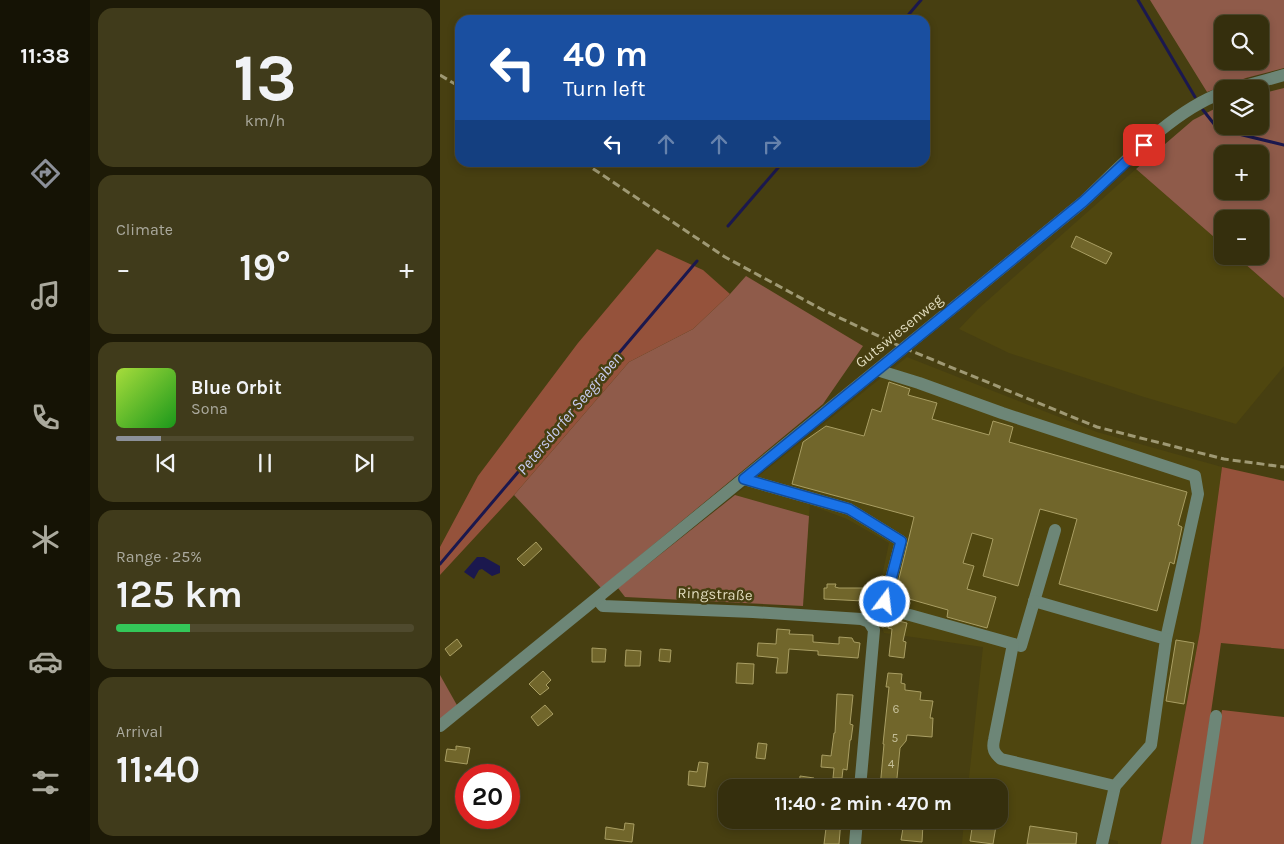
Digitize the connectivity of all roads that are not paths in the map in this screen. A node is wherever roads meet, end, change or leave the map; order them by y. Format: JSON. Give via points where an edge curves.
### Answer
{"nodes":[{"id":1,"x":1284,"y":75,"type":"edge"},
{"id":2,"x":1263,"y":80,"type":"edge"},
{"id":3,"x":1214,"y":97,"type":"edge"},
{"id":4,"x":877,"y":370,"type":"junction"},
{"id":5,"x":744,"y":479,"type":"junction"},
{"id":6,"x":1055,"y":530,"type":"dead end"},
{"id":7,"x":597,"y":599,"type":"junction"},
{"id":8,"x":1034,"y":601,"type":"junction"},
{"id":9,"x":1166,"y":638,"type":"junction"},
{"id":10,"x":1013,"y":644,"type":"junction"},
{"id":11,"x":1216,"y":716,"type":"dead end"},
{"id":12,"x":440,"y":726,"type":"edge"},
{"id":13,"x":861,"y":779,"type":"edge"},
{"id":14,"x":1115,"y":786,"type":"junction"},
{"id":15,"x":856,"y":829,"type":"edge"},
{"id":16,"x":855,"y":844,"type":"edge"},
{"id":17,"x":1102,"y":844,"type":"edge"},
{"id":18,"x":1197,"y":844,"type":"edge"}],
"edges":[{"from":1,"to":2,"type":"street"},
{"from":3,"to":4,"type":"street","name":"Gutswiesenweg","via":[[1182,114],[1132,155],[1083,202]]},
{"from":4,"to":5,"type":"street","name":"Gutswiesenweg"},
{"from":4,"to":9,"type":"street","via":[[1195,476],[1198,494]]},
{"from":5,"to":7,"type":"street","name":"Gutswiesenweg"},
{"from":5,"to":10,"type":"street","via":[[849,509],[901,541],[885,602],[899,612]]},
{"from":6,"to":8,"type":"street"},
{"from":7,"to":12,"type":"street"},
{"from":7,"to":13,"type":"street","name":"Ringstraße","via":[[603,606],[753,612],[869,622],[874,630]]},
{"from":8,"to":9,"type":"street"},
{"from":8,"to":10,"type":"street","via":[[1021,646]]},
{"from":9,"to":14,"type":"street","via":[[1151,745]]},
{"from":10,"to":14,"type":"street","via":[[994,740],[995,754],[1001,759]]},
{"from":11,"to":18,"type":"street"},
{"from":14,"to":17,"type":"street"},
{"from":15,"to":16,"type":"street"}]}
